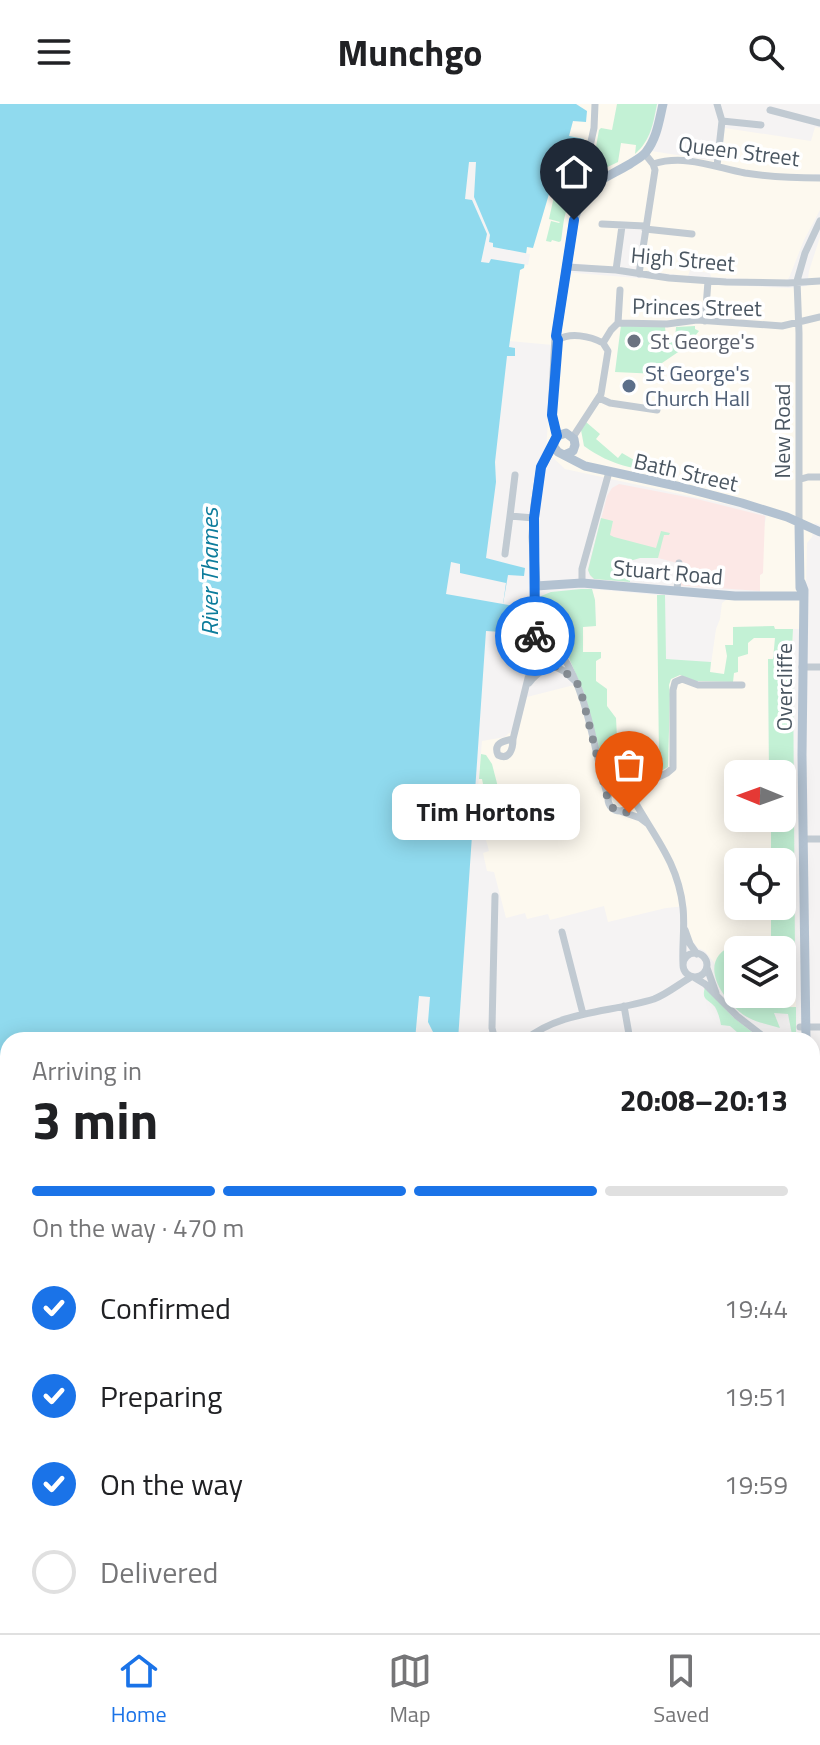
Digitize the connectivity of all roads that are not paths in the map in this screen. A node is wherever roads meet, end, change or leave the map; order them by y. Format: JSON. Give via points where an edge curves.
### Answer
{"nodes":[{"id":1,"x":595,"y":104,"type":"edge"},
{"id":2,"x":663,"y":104,"type":"edge"},
{"id":3,"x":717,"y":104,"type":"edge"},
{"id":4,"x":788,"y":104,"type":"edge"},
{"id":5,"x":770,"y":110,"type":"dead end"},
{"id":6,"x":785,"y":114,"type":"junction"},
{"id":7,"x":722,"y":121,"type":"junction"},
{"id":8,"x":819,"y":121,"type":"edge"},
{"id":9,"x":761,"y":125,"type":"dead end"},
{"id":10,"x":645,"y":154,"type":"junction"},
{"id":11,"x":653,"y":164,"type":"junction"},
{"id":12,"x":717,"y":166,"type":"junction"},
{"id":13,"x":585,"y":169,"type":"dead end"},
{"id":14,"x":820,"y":178,"type":"edge"},
{"id":15,"x":820,"y":221,"type":"edge"},
{"id":16,"x":602,"y":224,"type":"dead end"},
{"id":17,"x":622,"y":226,"type":"junction"},
{"id":18,"x":644,"y":230,"type":"junction"},
{"id":19,"x":692,"y":234,"type":"dead end"},
{"id":20,"x":569,"y":269,"type":"junction"},
{"id":21,"x":616,"y":270,"type":"junction"},
{"id":22,"x":639,"y":274,"type":"junction"},
{"id":23,"x":708,"y":281,"type":"junction"},
{"id":24,"x":797,"y":281,"type":"junction"},
{"id":25,"x":820,"y":281,"type":"edge"},
{"id":26,"x":619,"y":293,"type":"dead end"},
{"id":27,"x":820,"y":317,"type":"edge"},
{"id":28,"x":705,"y":321,"type":"junction"},
{"id":29,"x":799,"y":322,"type":"junction"},
{"id":30,"x":618,"y":323,"type":"junction"},
{"id":31,"x":558,"y":340,"type":"junction"},
{"id":32,"x":603,"y":343,"type":"junction"},
{"id":33,"x":599,"y":398,"type":"junction"},
{"id":34,"x":657,"y":410,"type":"dead end"},
{"id":35,"x":573,"y":437,"type":"junction"},
{"id":36,"x":556,"y":440,"type":"junction"},
{"id":37,"x":562,"y":454,"type":"junction"},
{"id":38,"x":609,"y":472,"type":"junction"},
{"id":39,"x":515,"y":475,"type":"dead end"},
{"id":40,"x":820,"y":477,"type":"edge"},
{"id":41,"x":801,"y":479,"type":"junction"},
{"id":42,"x":539,"y":480,"type":"junction"},
{"id":43,"x":510,"y":516,"type":"junction"},
{"id":44,"x":534,"y":518,"type":"junction"},
{"id":45,"x":799,"y":523,"type":"junction"},
{"id":46,"x":820,"y":532,"type":"edge"},
{"id":47,"x":800,"y":547,"type":"junction"},
{"id":48,"x":505,"y":554,"type":"dead end"},
{"id":49,"x":679,"y":563,"type":"dead end"},
{"id":50,"x":582,"y":583,"type":"junction"},
{"id":51,"x":536,"y":586,"type":"junction"},
{"id":52,"x":677,"y":591,"type":"junction"},
{"id":53,"x":801,"y":607,"type":"junction"},
{"id":54,"x":535,"y":615,"type":"junction"},
{"id":55,"x":552,"y":641,"type":"junction"},
{"id":56,"x":561,"y":653,"type":"junction"},
{"id":57,"x":536,"y":654,"type":"junction"},
{"id":58,"x":551,"y":665,"type":"junction"},
{"id":59,"x":802,"y":667,"type":"junction"},
{"id":60,"x":820,"y":667,"type":"edge"},
{"id":61,"x":577,"y":683,"type":"junction"},
{"id":62,"x":742,"y":685,"type":"dead end"},
{"id":63,"x":526,"y":688,"type":"junction"},
{"id":64,"x":513,"y":739,"type":"dead end"},
{"id":65,"x":598,"y":755,"type":"junction"},
{"id":66,"x":620,"y":787,"type":"junction"},
{"id":67,"x":630,"y":793,"type":"junction"},
{"id":68,"x":608,"y":797,"type":"junction"},
{"id":69,"x":803,"y":807,"type":"junction"},
{"id":70,"x":620,"y":811,"type":"junction"},
{"id":71,"x":650,"y":825,"type":"junction"},
{"id":72,"x":805,"y":839,"type":"junction"},
{"id":73,"x":820,"y":839,"type":"edge"},
{"id":74,"x":799,"y":870,"type":"junction"},
{"id":75,"x":495,"y":896,"type":"dead end"},
{"id":76,"x":684,"y":928,"type":"junction"},
{"id":77,"x":562,"y":932,"type":"dead end"},
{"id":78,"x":697,"y":954,"type":"junction"},
{"id":79,"x":806,"y":955,"type":"junction"},
{"id":80,"x":683,"y":965,"type":"junction"},
{"id":81,"x":707,"y":968,"type":"junction"},
{"id":82,"x":693,"y":977,"type":"junction"},
{"id":83,"x":666,"y":993,"type":"junction"},
{"id":84,"x":717,"y":995,"type":"junction"},
{"id":85,"x":800,"y":1000,"type":"junction"},
{"id":86,"x":624,"y":1006,"type":"junction"},
{"id":87,"x":583,"y":1014,"type":"junction"},
{"id":88,"x":803,"y":1027,"type":"junction"},
{"id":89,"x":820,"y":1027,"type":"edge"},
{"id":90,"x":493,"y":1032,"type":"edge"},
{"id":91,"x":539,"y":1032,"type":"edge"},
{"id":92,"x":629,"y":1032,"type":"edge"},
{"id":93,"x":758,"y":1032,"type":"edge"},
{"id":94,"x":803,"y":1032,"type":"edge"}],
"edges":[{"from":1,"to":13,"type":"street"},
{"from":2,"to":10,"type":"main road"},
{"from":3,"to":7,"type":"street"},
{"from":4,"to":6,"type":"street"},
{"from":5,"to":6,"type":"street"},
{"from":6,"to":8,"type":"street"},
{"from":7,"to":9,"type":"street"},
{"from":7,"to":12,"type":"street"},
{"from":10,"to":11,"type":"street"},
{"from":10,"to":20,"type":"main road","via":[[593,184],[584,195],[574,220]]},
{"from":11,"to":12,"type":"street","name":"Queen Street","via":[[682,159]]},
{"from":11,"to":18,"type":"street"},
{"from":12,"to":14,"type":"street","name":"Queen Street","via":[[765,176]]},
{"from":15,"to":24,"type":"street"},
{"from":16,"to":17,"type":"street"},
{"from":17,"to":18,"type":"street"},
{"from":17,"to":21,"type":"street"},
{"from":18,"to":19,"type":"street"},
{"from":18,"to":22,"type":"street"},
{"from":20,"to":21,"type":"street","name":"High Street"},
{"from":20,"to":31,"type":"main road"},
{"from":21,"to":22,"type":"street","name":"High Street"},
{"from":22,"to":23,"type":"street","name":"High Street"},
{"from":23,"to":24,"type":"street","name":"High Street"},
{"from":23,"to":28,"type":"street"},
{"from":24,"to":25,"type":"street","name":"High Street"},
{"from":24,"to":29,"type":"street","name":"New Road"},
{"from":26,"to":30,"type":"street"},
{"from":27,"to":29,"type":"street","name":"Princes Street"},
{"from":28,"to":29,"type":"street","name":"Princes Street","via":[[772,326]]},
{"from":28,"to":30,"type":"street","name":"Princes Street"},
{"from":29,"to":41,"type":"street","name":"New Road"},
{"from":30,"to":32,"type":"street","name":"Princes Street"},
{"from":31,"to":32,"type":"street","via":[[569,336]]},
{"from":31,"to":36,"type":"main road","via":[[552,415]]},
{"from":32,"to":33,"type":"street","via":[[608,351]]},
{"from":33,"to":34,"type":"street"},
{"from":33,"to":35,"type":"street"},
{"from":35,"to":36,"type":"main road","via":[[566,433]]},
{"from":35,"to":37,"type":"main road","via":[[575,449]]},
{"from":36,"to":37,"type":"main road"},
{"from":36,"to":42,"type":"main road"},
{"from":37,"to":38,"type":"main road","name":"Bath Street"},
{"from":37,"to":42,"type":"main road","via":[[549,462]]},
{"from":38,"to":45,"type":"main road","name":"Bath Street","via":[[703,493]]},
{"from":38,"to":50,"type":"street"},
{"from":39,"to":43,"type":"street"},
{"from":40,"to":41,"type":"street"},
{"from":41,"to":45,"type":"street","name":"New Road"},
{"from":42,"to":44,"type":"main road"},
{"from":43,"to":44,"type":"street"},
{"from":43,"to":48,"type":"street"},
{"from":44,"to":51,"type":"main road"},
{"from":45,"to":46,"type":"main road","name":"Bath Street"},
{"from":45,"to":47,"type":"main road","name":"New Road"},
{"from":46,"to":47,"type":"main road","via":[[806,536]]},
{"from":47,"to":53,"type":"main road","name":"New Road"},
{"from":49,"to":52,"type":"street"},
{"from":50,"to":51,"type":"main road","name":"Stuart Road"},
{"from":50,"to":52,"type":"main road","name":"Stuart Road"},
{"from":51,"to":54,"type":"street"},
{"from":52,"to":53,"type":"main road","name":"Stuart Road"},
{"from":53,"to":59,"type":"main road","name":"Overcliffe"},
{"from":54,"to":55,"type":"street"},
{"from":54,"to":57,"type":"street"},
{"from":55,"to":56,"type":"street"},
{"from":55,"to":57,"type":"street","via":[[544,641]]},
{"from":56,"to":58,"type":"street"},
{"from":56,"to":61,"type":"street"},
{"from":57,"to":58,"type":"street","via":[[542,664]]},
{"from":57,"to":63,"type":"street"},
{"from":58,"to":61,"type":"street"},
{"from":58,"to":63,"type":"street"},
{"from":59,"to":60,"type":"street"},
{"from":59,"to":69,"type":"main road","name":"Overcliffe"},
{"from":61,"to":65,"type":"street"},
{"from":62,"to":67,"type":"street","via":[[675,682],[673,768]]},
{"from":63,"to":64,"type":"street"},
{"from":65,"to":66,"type":"street","via":[[607,777]]},
{"from":65,"to":68,"type":"street"},
{"from":66,"to":67,"type":"street"},
{"from":66,"to":68,"type":"street"},
{"from":67,"to":70,"type":"street","via":[[630,806]]},
{"from":67,"to":71,"type":"street"},
{"from":68,"to":70,"type":"street","via":[[611,807]]},
{"from":69,"to":72,"type":"main road","name":"Overcliffe"},
{"from":69,"to":74,"type":"main road","name":"Overcliffe"},
{"from":70,"to":71,"type":"street"},
{"from":71,"to":76,"type":"street","via":[[673,866]]},
{"from":72,"to":73,"type":"street"},
{"from":72,"to":74,"type":"main road","name":"Overcliffe"},
{"from":72,"to":79,"type":"main road","name":"Overcliffe"},
{"from":74,"to":85,"type":"main road","name":"Overcliffe"},
{"from":75,"to":90,"type":"street"},
{"from":76,"to":78,"type":"street"},
{"from":76,"to":80,"type":"street"},
{"from":77,"to":87,"type":"street"},
{"from":78,"to":80,"type":"street"},
{"from":78,"to":81,"type":"street"},
{"from":79,"to":85,"type":"main road","name":"Overcliffe"},
{"from":79,"to":88,"type":"main road","name":"Overcliffe"},
{"from":80,"to":82,"type":"street"},
{"from":80,"to":83,"type":"street"},
{"from":81,"to":82,"type":"street"},
{"from":81,"to":84,"type":"street"},
{"from":82,"to":83,"type":"street"},
{"from":82,"to":84,"type":"street"},
{"from":83,"to":86,"type":"street"},
{"from":84,"to":93,"type":"street"},
{"from":85,"to":88,"type":"main road","name":"Overcliffe"},
{"from":86,"to":87,"type":"street"},
{"from":86,"to":92,"type":"street"},
{"from":87,"to":91,"type":"street"},
{"from":88,"to":89,"type":"street"},
{"from":88,"to":94,"type":"main road","name":"Overcliffe"}]}
